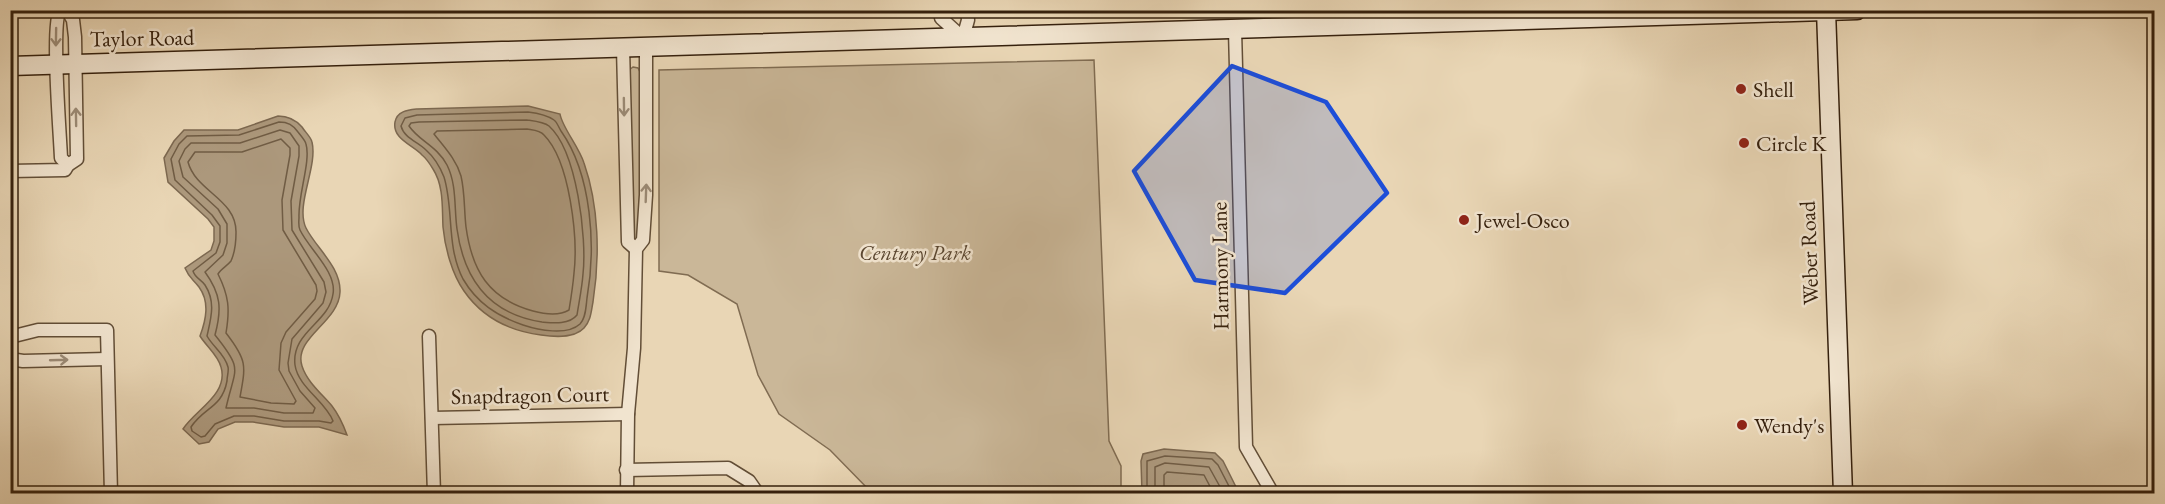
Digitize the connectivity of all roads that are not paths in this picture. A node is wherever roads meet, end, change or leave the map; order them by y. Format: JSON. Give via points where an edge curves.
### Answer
{"nodes":[{"id":1,"x":60,"y":10,"type":"edge"},
{"id":2,"x":67,"y":10,"type":"edge"},
{"id":3,"x":941,"y":10,"type":"edge"},
{"id":4,"x":967,"y":10,"type":"edge"},
{"id":5,"x":1857,"y":10,"type":"edge"},
{"id":6,"x":1826,"y":11,"type":"edge"},
{"id":7,"x":1235,"y":30,"type":"junction"},
{"id":8,"x":963,"y":38,"type":"junction"},
{"id":9,"x":622,"y":48,"type":"junction"},
{"id":10,"x":646,"y":48,"type":"junction"},
{"id":11,"x":66,"y":64,"type":"junction"},
{"id":12,"x":10,"y":66,"type":"edge"},
{"id":13,"x":68,"y":165,"type":"junction"},
{"id":14,"x":10,"y":171,"type":"edge"},
{"id":15,"x":636,"y":249,"type":"junction"},
{"id":16,"x":429,"y":336,"type":"dead end"},
{"id":17,"x":10,"y":337,"type":"edge"},
{"id":18,"x":10,"y":359,"type":"edge"},
{"id":19,"x":107,"y":359,"type":"junction"},
{"id":20,"x":628,"y":414,"type":"junction"},
{"id":21,"x":432,"y":418,"type":"junction"},
{"id":22,"x":626,"y":470,"type":"junction"},
{"id":23,"x":111,"y":494,"type":"edge"},
{"id":24,"x":434,"y":494,"type":"edge"},
{"id":25,"x":627,"y":494,"type":"edge"},
{"id":26,"x":758,"y":494,"type":"edge"},
{"id":27,"x":1273,"y":494,"type":"edge"},
{"id":28,"x":1843,"y":494,"type":"edge"}],
"edges":[{"from":1,"to":11,"type":"street","one_way":true,"via":[[56,33]]},
{"from":2,"to":11,"type":"street","via":[[73,20]]},
{"from":3,"to":8,"type":"street","via":[[941,18]]},
{"from":4,"to":8,"type":"street"},
{"from":5,"to":6,"type":"street","name":"Taylor Road"},
{"from":6,"to":7,"type":"street","name":"Taylor Road"},
{"from":6,"to":28,"type":"street","name":"Weber Road"},
{"from":7,"to":8,"type":"street","name":"Taylor Road"},
{"from":7,"to":27,"type":"street","name":"Harmony Lane","via":[[1246,447]]},
{"from":8,"to":10,"type":"street","name":"Taylor Road"},
{"from":9,"to":10,"type":"street","name":"Taylor Road"},
{"from":9,"to":11,"type":"street","name":"Taylor Road"},
{"from":9,"to":15,"type":"street","one_way":true,"via":[[628,242]]},
{"from":15,"to":10,"type":"street","one_way":true,"via":[[644,240]]},
{"from":11,"to":12,"type":"street","name":"Taylor Road"},
{"from":11,"to":13,"type":"street","via":[[61,158]]},
{"from":13,"to":11,"type":"street","one_way":true,"via":[[77,159]]},
{"from":13,"to":14,"type":"street","via":[[65,170]]},
{"from":15,"to":20,"type":"street"},
{"from":16,"to":21,"type":"street","name":"Snapdragon Court"},
{"from":17,"to":19,"type":"street","via":[[38,330],[107,330]]},
{"from":18,"to":19,"type":"street","one_way":true},
{"from":19,"to":23,"type":"street"},
{"from":20,"to":21,"type":"street","name":"Snapdragon Court"},
{"from":20,"to":22,"type":"street"},
{"from":21,"to":24,"type":"street","name":"Snapdragon Court"},
{"from":22,"to":25,"type":"street"},
{"from":22,"to":26,"type":"street","via":[[728,468],[749,481]]}]}
